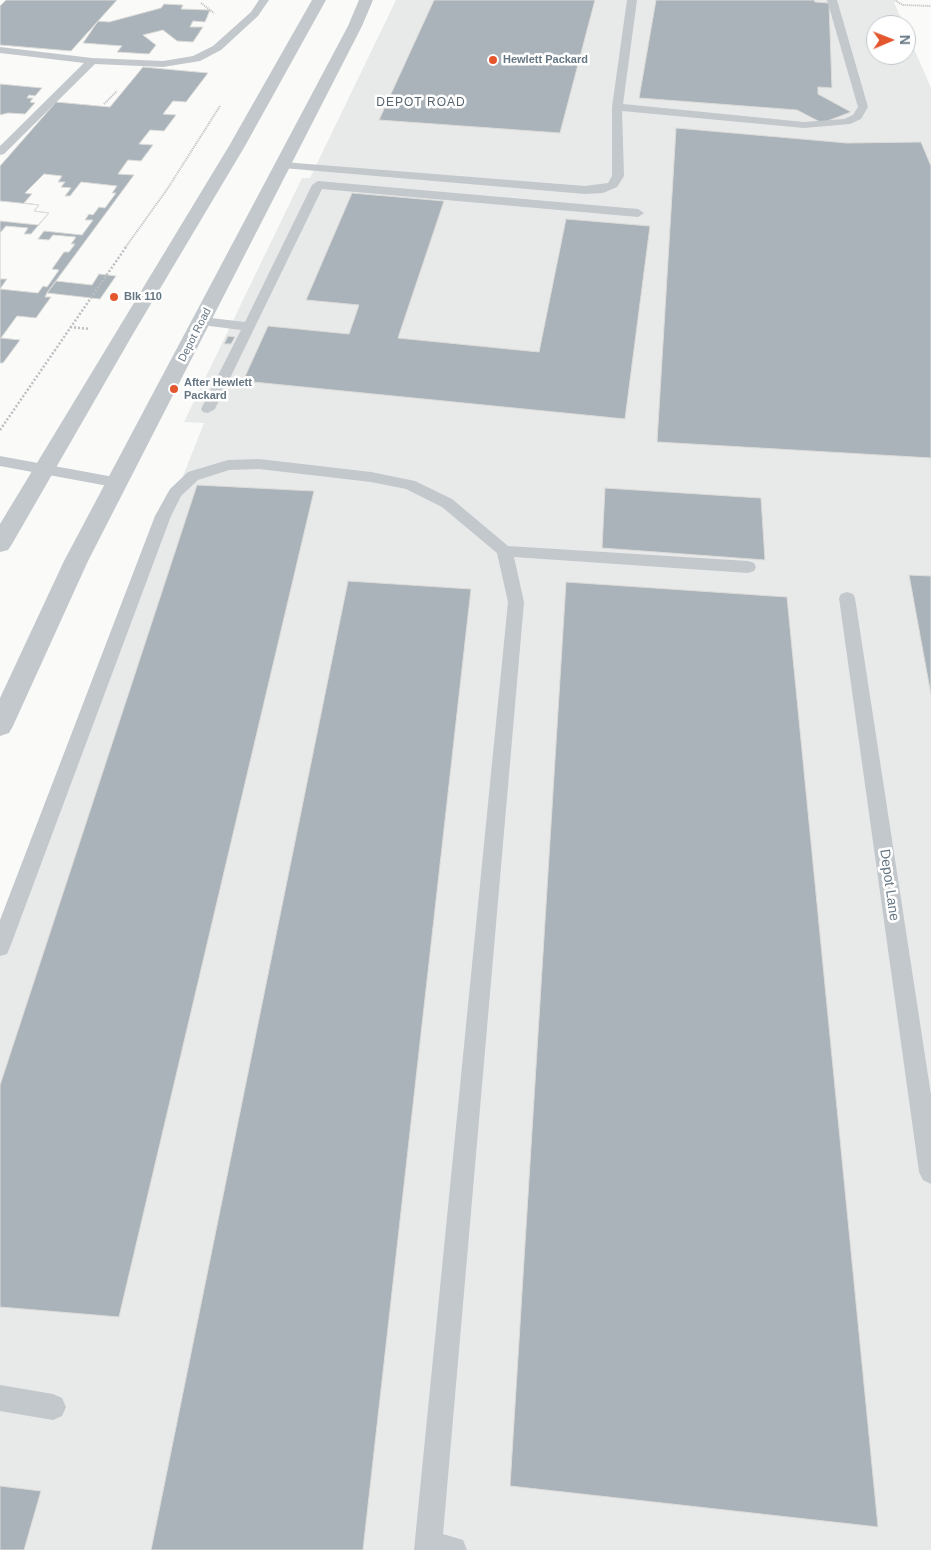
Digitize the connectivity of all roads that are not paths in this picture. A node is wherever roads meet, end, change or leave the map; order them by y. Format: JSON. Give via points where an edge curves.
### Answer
{"nodes":[{"id":1,"x":264,"y":0,"type":"edge"},
{"id":2,"x":319,"y":0,"type":"edge"},
{"id":3,"x":366,"y":0,"type":"edge"},
{"id":4,"x":632,"y":0,"type":"edge"},
{"id":5,"x":832,"y":0,"type":"edge"},
{"id":6,"x":0,"y":50,"type":"edge"},
{"id":7,"x":92,"y":61,"type":"junction"},
{"id":8,"x":617,"y":107,"type":"junction"},
{"id":9,"x":0,"y":152,"type":"edge"},
{"id":10,"x":283,"y":165,"type":"junction"},
{"id":11,"x":638,"y":213,"type":"dead end"},
{"id":12,"x":202,"y":321,"type":"junction"},
{"id":13,"x":249,"y":327,"type":"junction"},
{"id":14,"x":208,"y":409,"type":"dead end"},
{"id":15,"x":0,"y":460,"type":"edge"},
{"id":16,"x":44,"y":468,"type":"junction"},
{"id":17,"x":119,"y":483,"type":"junction"},
{"id":18,"x":0,"y":544,"type":"edge"},
{"id":19,"x":504,"y":551,"type":"junction"},
{"id":20,"x":748,"y":567,"type":"dead end"},
{"id":21,"x":848,"y":598,"type":"dead end"},
{"id":22,"x":0,"y":726,"type":"edge"},
{"id":23,"x":0,"y":947,"type":"edge"},
{"id":24,"x":931,"y":1172,"type":"edge"},
{"id":25,"x":0,"y":1398,"type":"edge"},
{"id":26,"x":53,"y":1407,"type":"dead end"},
{"id":27,"x":437,"y":1549,"type":"edge"}],
"edges":[{"from":1,"to":7,"type":"lane","via":[[255,14],[217,48],[196,59],[162,64]]},
{"from":2,"to":16,"type":"street","via":[[237,146]]},
{"from":3,"to":10,"type":"street","name":"Depot Road"},
{"from":4,"to":8,"type":"lane"},
{"from":5,"to":8,"type":"lane","via":[[863,107],[858,117],[846,122],[804,125]]},
{"from":6,"to":7,"type":"lane"},
{"from":7,"to":9,"type":"lane"},
{"from":8,"to":10,"type":"lane","via":[[618,176],[613,185],[602,189]]},
{"from":10,"to":12,"type":"street","name":"Depot Road"},
{"from":11,"to":13,"type":"lane","via":[[318,185]]},
{"from":12,"to":13,"type":"lane"},
{"from":12,"to":17,"type":"street","name":"Depot Road"},
{"from":13,"to":14,"type":"lane"},
{"from":15,"to":16,"type":"lane"},
{"from":16,"to":17,"type":"lane"},
{"from":16,"to":18,"type":"street"},
{"from":17,"to":22,"type":"street","name":"Depot Road","via":[[76,561]]},
{"from":19,"to":20,"type":"lane"},
{"from":19,"to":23,"type":"lane","via":[[447,503],[410,485],[371,477],[259,464],[228,465],[193,476],[175,494],[163,516]]},
{"from":19,"to":27,"type":"lane","via":[[516,602]]},
{"from":21,"to":24,"type":"lane","name":"Depot Lane"},
{"from":25,"to":26,"type":"lane"}]}
